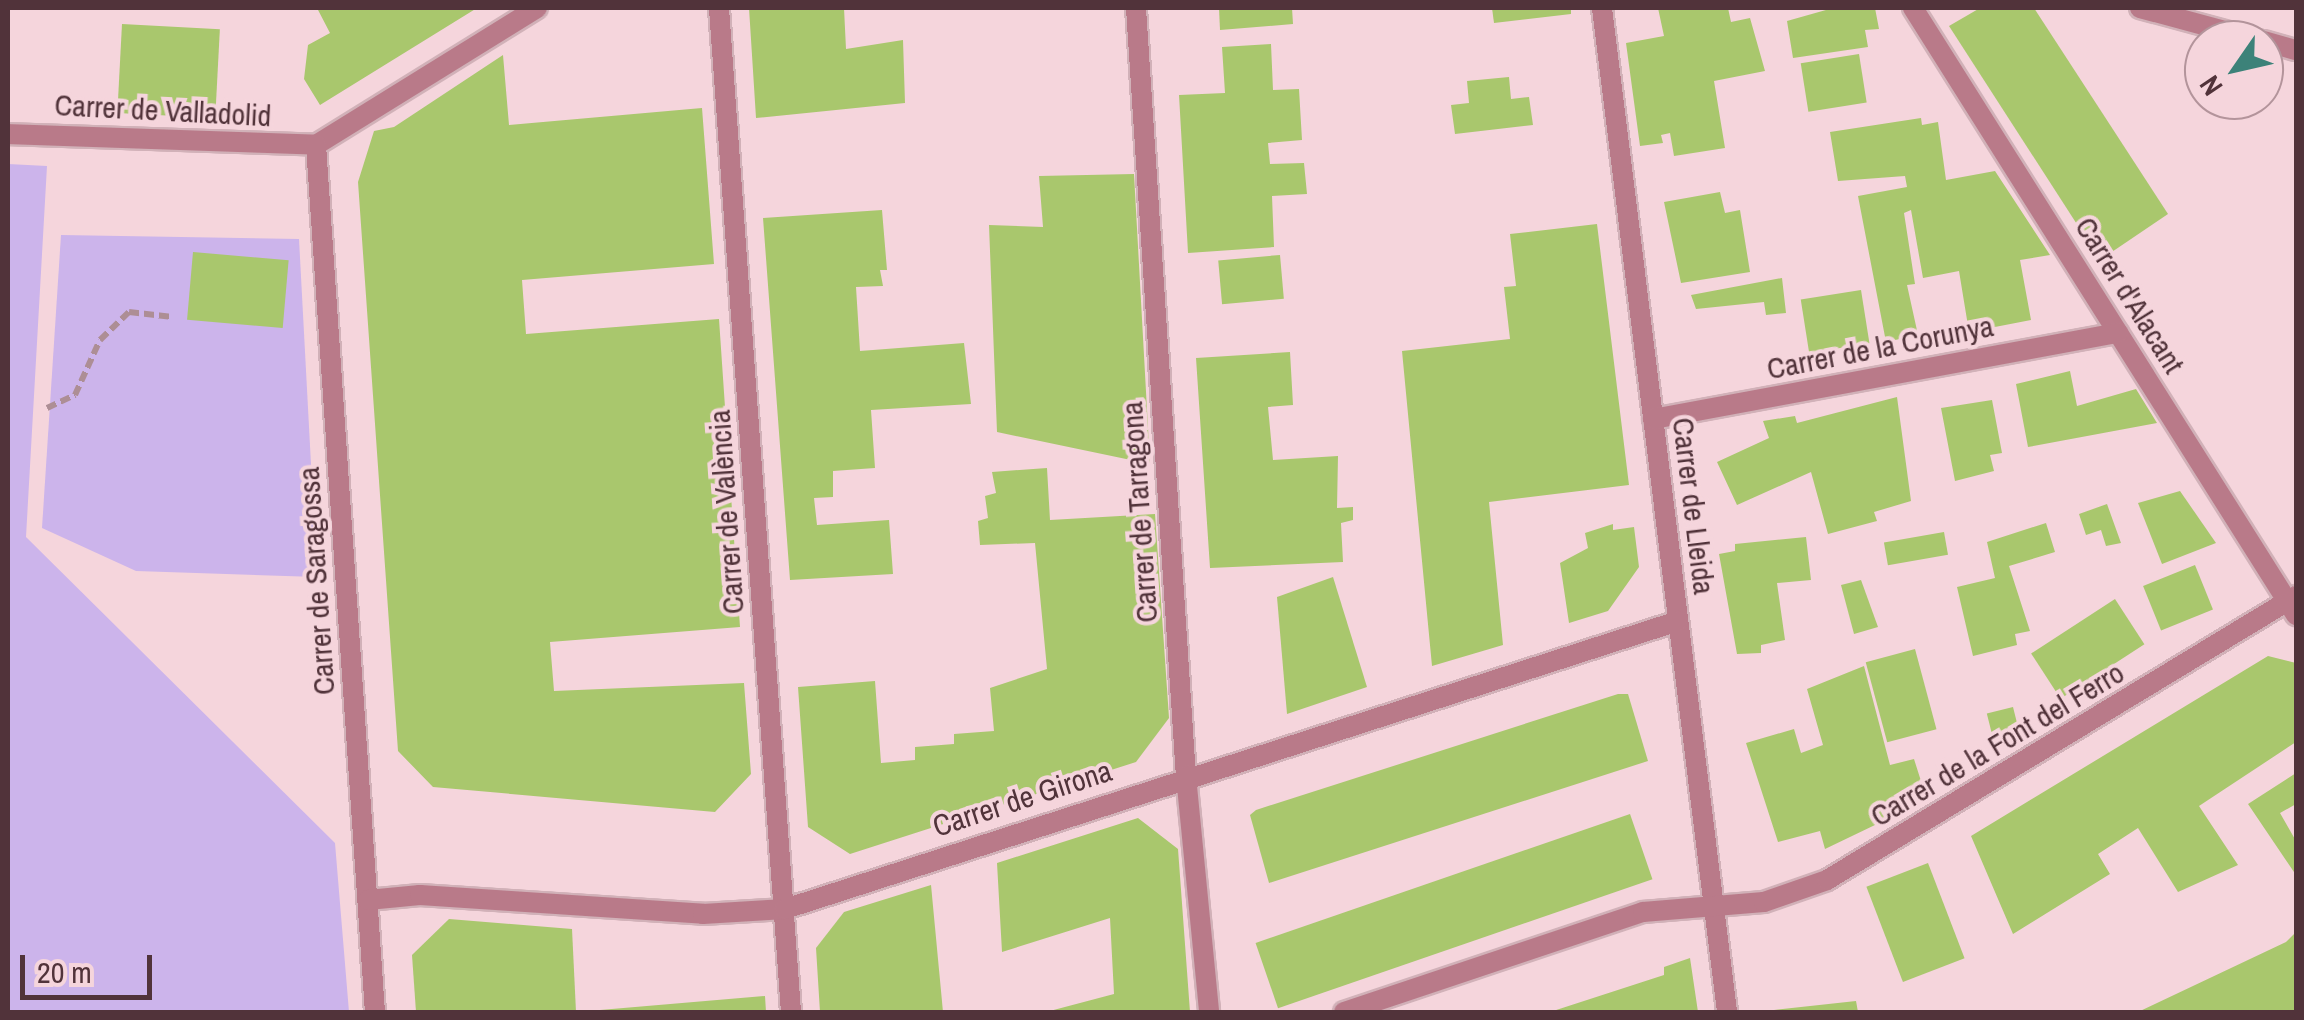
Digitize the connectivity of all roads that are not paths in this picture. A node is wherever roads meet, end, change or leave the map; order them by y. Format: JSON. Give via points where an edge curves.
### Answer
{"nodes":[{"id":1,"x":537,"y":8,"type":"edge"},
{"id":2,"x":719,"y":8,"type":"edge"},
{"id":3,"x":1136,"y":8,"type":"edge"},
{"id":4,"x":1602,"y":8,"type":"edge"},
{"id":5,"x":1913,"y":8,"type":"edge"},
{"id":6,"x":2140,"y":8,"type":"edge"},
{"id":7,"x":2184,"y":20,"type":"edge"},
{"id":8,"x":8,"y":134,"type":"edge"},
{"id":9,"x":316,"y":145,"type":"junction"},
{"id":10,"x":2118,"y":333,"type":"junction"},
{"id":11,"x":1654,"y":419,"type":"junction"},
{"id":12,"x":2294,"y":604,"type":"edge"},
{"id":13,"x":1678,"y":620,"type":"junction"},
{"id":14,"x":1186,"y":776,"type":"junction"},
{"id":15,"x":368,"y":900,"type":"junction"},
{"id":16,"x":1714,"y":903,"type":"junction"},
{"id":17,"x":785,"y":908,"type":"junction"},
{"id":18,"x":375,"y":1012,"type":"edge"},
{"id":19,"x":791,"y":1012,"type":"edge"},
{"id":20,"x":1209,"y":1012,"type":"edge"},
{"id":21,"x":1344,"y":1012,"type":"edge"},
{"id":22,"x":1728,"y":1012,"type":"edge"}],
"edges":[{"from":1,"to":9,"type":"street"},
{"from":2,"to":17,"type":"street","name":"Carrer de València"},
{"from":3,"to":14,"type":"street","name":"Carrer de Tarragona"},
{"from":4,"to":11,"type":"street","name":"Carrer de Lleida"},
{"from":5,"to":10,"type":"street","name":"Carrer d'Alacant"},
{"from":6,"to":7,"type":"street"},
{"from":8,"to":9,"type":"street","name":"Carrer de Valladolid"},
{"from":9,"to":15,"type":"street","name":"Carrer de Saragossa"},
{"from":10,"to":11,"type":"street","name":"Carrer de la Corunya"},
{"from":10,"to":12,"type":"street","name":"Carrer d'Alacant"},
{"from":11,"to":13,"type":"street","name":"Carrer de Lleida"},
{"from":12,"to":16,"type":"street","name":"Carrer de la Font del Ferro","via":[[1827,880],[1764,902]]},
{"from":13,"to":14,"type":"street","name":"Carrer de Girona"},
{"from":13,"to":16,"type":"street","name":"Carrer de Lleida"},
{"from":14,"to":17,"type":"street","name":"Carrer de Girona"},
{"from":14,"to":20,"type":"street","name":"Carrer de Tarragona"},
{"from":15,"to":17,"type":"street","name":"Carrer de Girona","via":[[420,895],[703,914]]},
{"from":15,"to":18,"type":"street","name":"Carrer de Saragossa"},
{"from":16,"to":21,"type":"street","name":"Carrer de la Font del Ferro","via":[[1643,912]]},
{"from":16,"to":22,"type":"street","name":"Carrer de Lleida"},
{"from":17,"to":19,"type":"street","name":"Carrer de València"}]}
